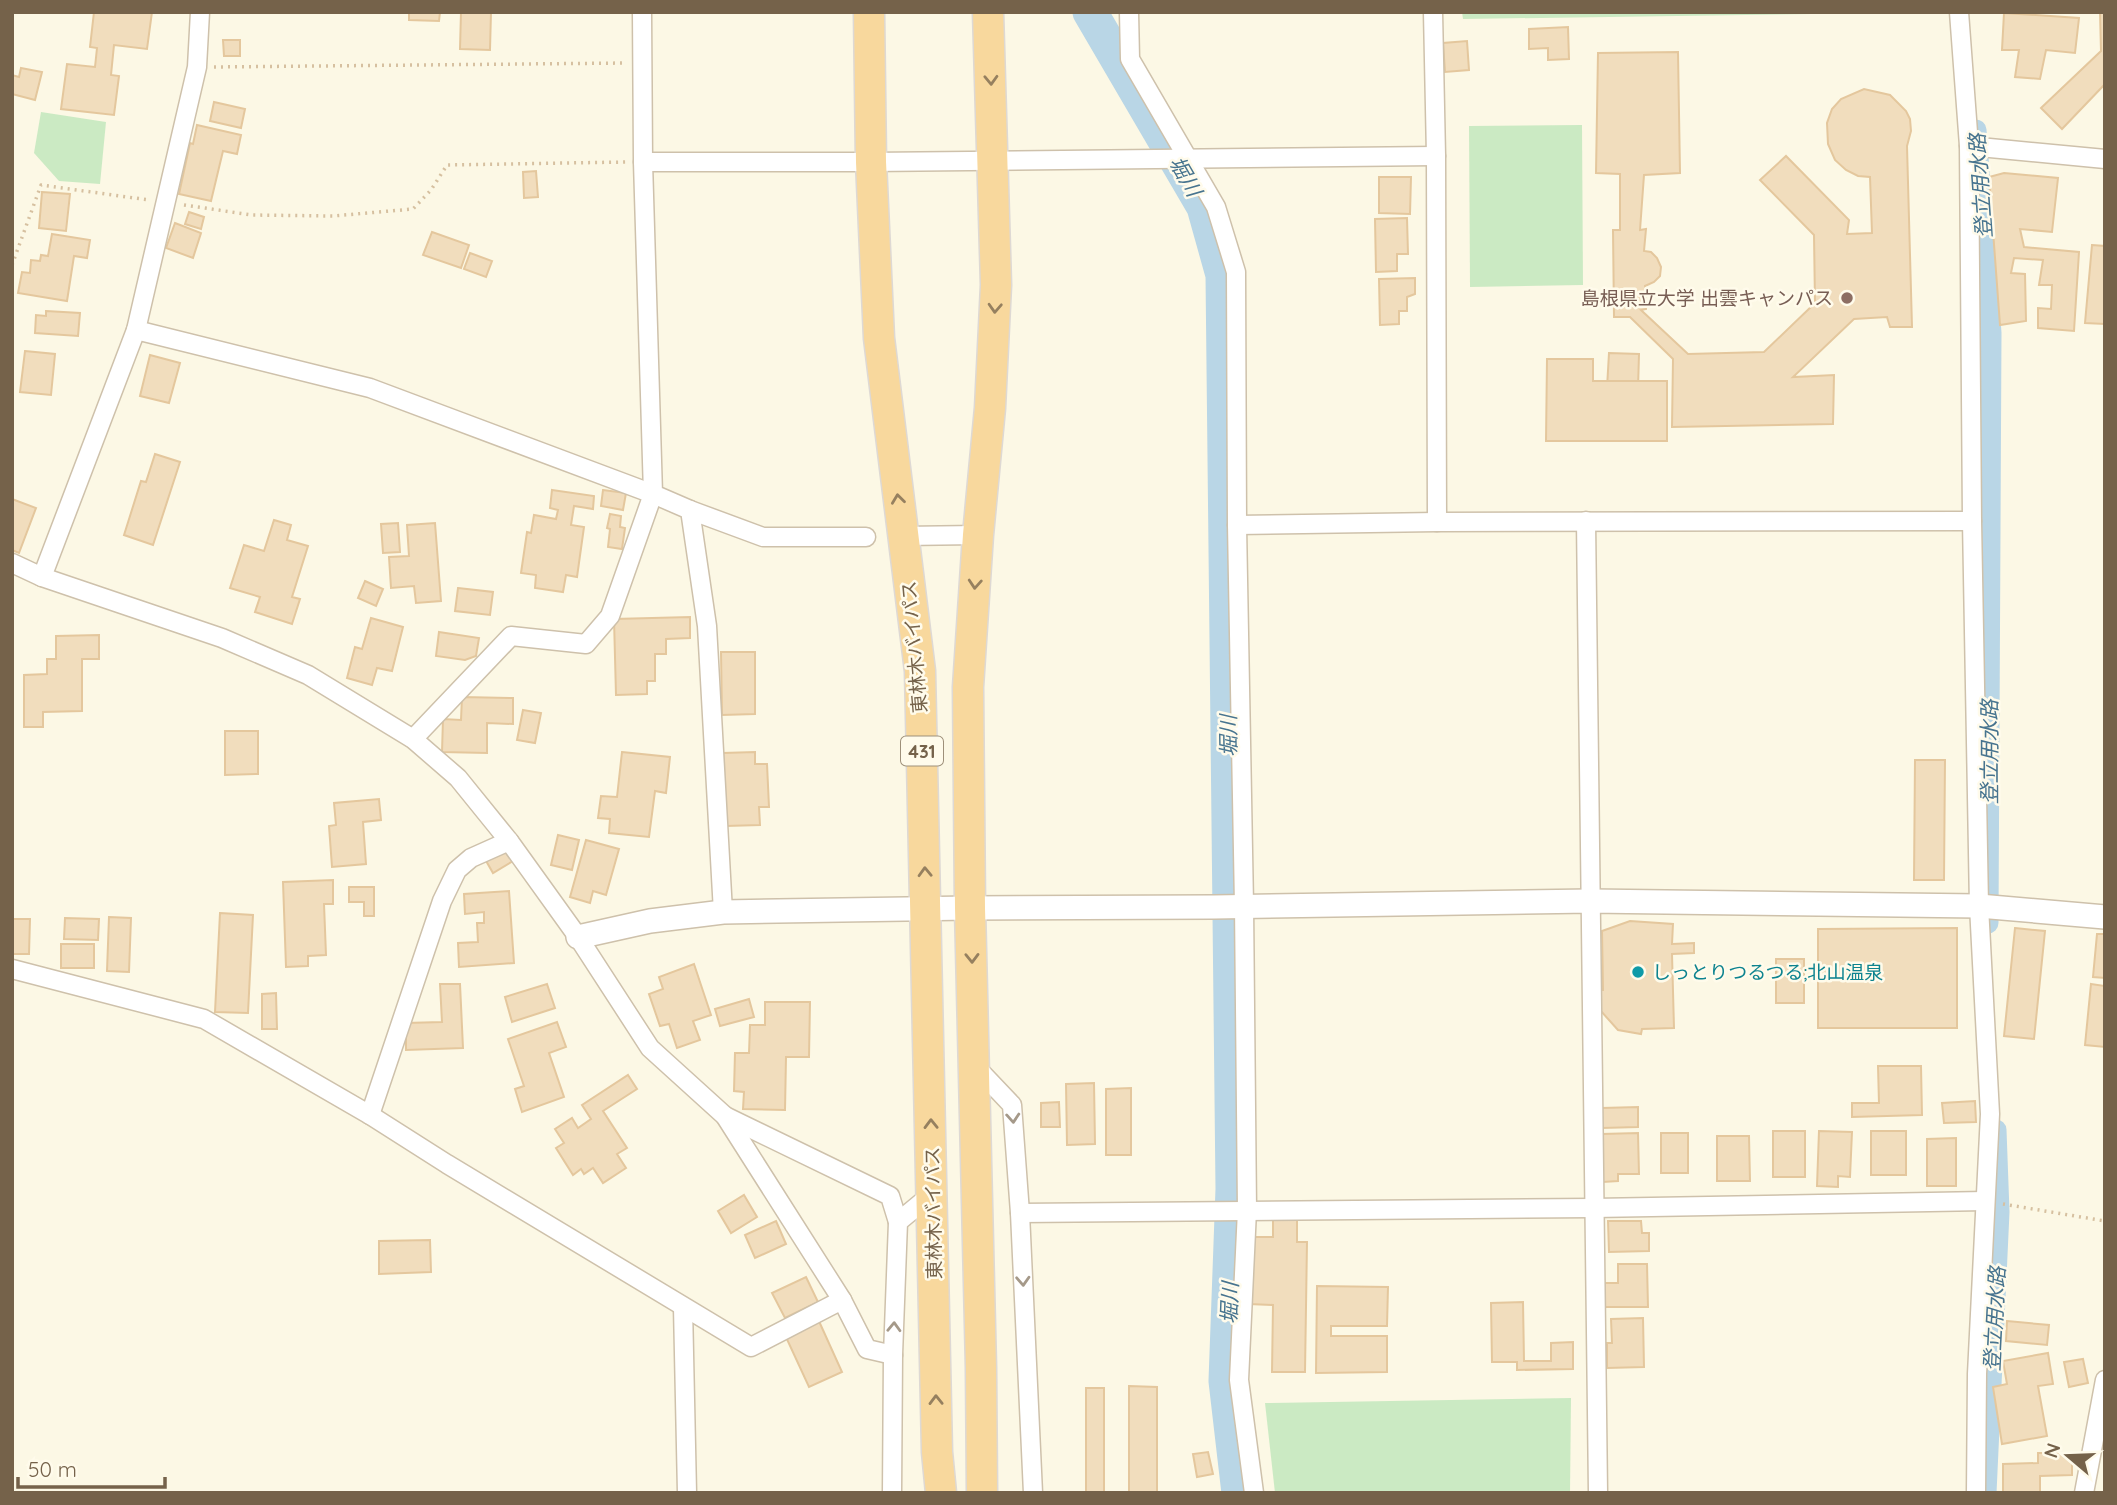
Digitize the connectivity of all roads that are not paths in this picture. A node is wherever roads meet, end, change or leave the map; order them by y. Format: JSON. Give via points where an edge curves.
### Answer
{"nodes":[{"id":1,"x":200,"y":12,"type":"edge"},
{"id":2,"x":642,"y":12,"type":"edge"},
{"id":3,"x":869,"y":12,"type":"edge"},
{"id":4,"x":988,"y":12,"type":"edge"},
{"id":5,"x":1129,"y":12,"type":"edge"},
{"id":6,"x":1433,"y":12,"type":"edge"},
{"id":7,"x":1959,"y":12,"type":"edge"},
{"id":8,"x":1969,"y":146,"type":"junction"},
{"id":9,"x":1436,"y":156,"type":"junction"},
{"id":10,"x":1188,"y":159,"type":"junction"},
{"id":11,"x":2105,"y":159,"type":"edge"},
{"id":12,"x":994,"y":161,"type":"junction"},
{"id":13,"x":643,"y":162,"type":"junction"},
{"id":14,"x":871,"y":162,"type":"junction"},
{"id":15,"x":136,"y":330,"type":"junction"},
{"id":16,"x":653,"y":494,"type":"junction"},
{"id":17,"x":690,"y":510,"type":"junction"},
{"id":18,"x":1586,"y":521,"type":"junction"},
{"id":19,"x":1972,"y":521,"type":"junction"},
{"id":20,"x":1437,"y":522,"type":"junction"},
{"id":21,"x":1237,"y":525,"type":"junction"},
{"id":22,"x":978,"y":535,"type":"junction"},
{"id":23,"x":866,"y":537,"type":"dead end"},
{"id":24,"x":902,"y":537,"type":"junction"},
{"id":25,"x":12,"y":564,"type":"edge"},
{"id":26,"x":42,"y":577,"type":"junction"},
{"id":27,"x":413,"y":739,"type":"junction"},
{"id":28,"x":509,"y":841,"type":"junction"},
{"id":29,"x":1590,"y":901,"type":"junction"},
{"id":30,"x":1244,"y":905,"type":"junction"},
{"id":31,"x":1979,"y":906,"type":"junction"},
{"id":32,"x":970,"y":908,"type":"junction"},
{"id":33,"x":926,"y":909,"type":"junction"},
{"id":34,"x":723,"y":912,"type":"junction"},
{"id":35,"x":2105,"y":917,"type":"edge"},
{"id":36,"x":578,"y":937,"type":"junction"},
{"id":37,"x":12,"y":969,"type":"edge"},
{"id":38,"x":974,"y":1065,"type":"junction"},
{"id":39,"x":370,"y":1115,"type":"junction"},
{"id":40,"x":725,"y":1116,"type":"junction"},
{"id":41,"x":933,"y":1193,"type":"junction"},
{"id":42,"x":1985,"y":1201,"type":"junction"},
{"id":43,"x":1594,"y":1208,"type":"junction"},
{"id":44,"x":1247,"y":1210,"type":"junction"},
{"id":45,"x":1020,"y":1213,"type":"junction"},
{"id":46,"x":898,"y":1222,"type":"junction"},
{"id":47,"x":842,"y":1300,"type":"junction"},
{"id":48,"x":683,"y":1307,"type":"junction"},
{"id":49,"x":893,"y":1355,"type":"junction"},
{"id":50,"x":981,"y":1368,"type":"junction"},
{"id":51,"x":2105,"y":1380,"type":"edge"},
{"id":52,"x":687,"y":1493,"type":"edge"},
{"id":53,"x":892,"y":1493,"type":"edge"},
{"id":54,"x":940,"y":1493,"type":"edge"},
{"id":55,"x":982,"y":1493,"type":"edge"},
{"id":56,"x":993,"y":1493,"type":"edge"},
{"id":57,"x":1033,"y":1493,"type":"edge"},
{"id":58,"x":1254,"y":1493,"type":"edge"},
{"id":59,"x":1598,"y":1493,"type":"edge"},
{"id":60,"x":1976,"y":1493,"type":"edge"},
{"id":61,"x":2084,"y":1493,"type":"edge"}],
"edges":[{"from":1,"to":15,"type":"street","via":[[197,67]]},
{"from":2,"to":13,"type":"street"},
{"from":3,"to":14,"type":"highway","name":"東林木バイパス","number":"431"},
{"from":4,"to":12,"type":"highway","number":"431","one_way":true},
{"from":5,"to":10,"type":"street","via":[[1130,59]]},
{"from":6,"to":9,"type":"street"},
{"from":7,"to":8,"type":"street"},
{"from":8,"to":11,"type":"street"},
{"from":8,"to":19,"type":"street"},
{"from":9,"to":10,"type":"street"},
{"from":9,"to":20,"type":"street"},
{"from":10,"to":12,"type":"street"},
{"from":10,"to":21,"type":"street","via":[[1216,207],[1236,272]]},
{"from":12,"to":14,"type":"street"},
{"from":12,"to":22,"type":"highway","number":"431","one_way":true,"via":[[996,285]]},
{"from":13,"to":14,"type":"street"},
{"from":13,"to":16,"type":"street"},
{"from":24,"to":14,"type":"highway","name":"東林木バイパス","number":"431","one_way":true,"via":[[879,338]]},
{"from":15,"to":16,"type":"street","via":[[370,388]]},
{"from":15,"to":26,"type":"street"},
{"from":16,"to":17,"type":"street"},
{"from":16,"to":27,"type":"street","via":[[610,616],[586,644],[511,636]]},
{"from":17,"to":23,"type":"street","via":[[762,537]]},
{"from":17,"to":34,"type":"street","via":[[708,626]]},
{"from":18,"to":19,"type":"street"},
{"from":18,"to":20,"type":"street"},
{"from":18,"to":29,"type":"street"},
{"from":19,"to":31,"type":"street"},
{"from":20,"to":21,"type":"street"},
{"from":21,"to":30,"type":"street"},
{"from":22,"to":24,"type":"street"},
{"from":22,"to":32,"type":"highway","number":"431","one_way":true,"via":[[968,687]]},
{"from":33,"to":24,"type":"highway","name":"東林木バイパス","number":"431","one_way":true,"via":[[920,671]]},
{"from":25,"to":26,"type":"street"},
{"from":26,"to":27,"type":"street","via":[[222,638],[307,675]]},
{"from":27,"to":28,"type":"street","via":[[458,778]]},
{"from":28,"to":36,"type":"street"},
{"from":28,"to":39,"type":"street","via":[[471,858],[457,870],[442,901]]},
{"from":29,"to":30,"type":"street"},
{"from":29,"to":31,"type":"street"},
{"from":29,"to":43,"type":"street"},
{"from":30,"to":32,"type":"street"},
{"from":30,"to":44,"type":"street"},
{"from":31,"to":35,"type":"street"},
{"from":31,"to":42,"type":"street","via":[[1990,1114]]},
{"from":32,"to":33,"type":"street"},
{"from":32,"to":38,"type":"highway","number":"431","one_way":true},
{"from":33,"to":34,"type":"street"},
{"from":41,"to":33,"type":"highway","name":"東林木バイパス","number":"431","one_way":true},
{"from":34,"to":36,"type":"street","via":[[650,921]]},
{"from":36,"to":40,"type":"street","via":[[650,1048]]},
{"from":37,"to":39,"type":"street","via":[[204,1019]]},
{"from":38,"to":45,"type":"street","one_way":true,"via":[[1012,1105]]},
{"from":38,"to":50,"type":"highway","number":"431"},
{"from":39,"to":48,"type":"street"},
{"from":40,"to":46,"type":"street","via":[[890,1196]]},
{"from":40,"to":47,"type":"street"},
{"from":41,"to":46,"type":"street"},
{"from":54,"to":41,"type":"highway","name":"東林木バイパス","number":"431","one_way":true},
{"from":42,"to":43,"type":"street"},
{"from":42,"to":60,"type":"street"},
{"from":43,"to":44,"type":"street"},
{"from":43,"to":59,"type":"street"},
{"from":44,"to":45,"type":"street"},
{"from":44,"to":58,"type":"street","via":[[1239,1380]]},
{"from":45,"to":57,"type":"street","one_way":true},
{"from":49,"to":46,"type":"street","one_way":true},
{"from":47,"to":48,"type":"street","via":[[751,1348]]},
{"from":47,"to":49,"type":"street","via":[[867,1349]]},
{"from":48,"to":52,"type":"street"},
{"from":49,"to":53,"type":"street"},
{"from":50,"to":55,"type":"highway","number":"431"},
{"from":50,"to":56,"type":"highway"},
{"from":51,"to":61,"type":"street"}]}
